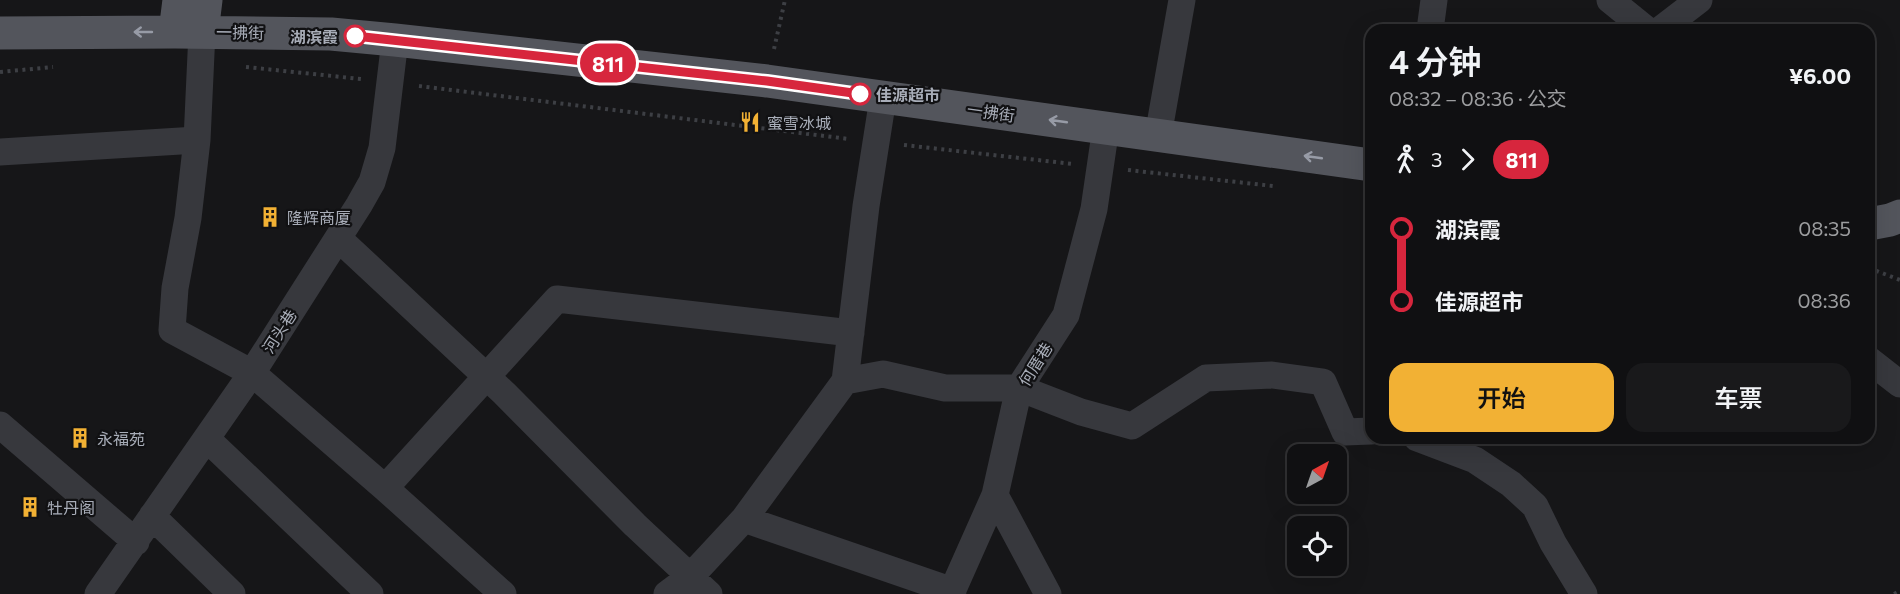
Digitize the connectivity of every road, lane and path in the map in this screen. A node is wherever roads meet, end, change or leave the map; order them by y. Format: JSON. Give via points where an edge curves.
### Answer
{"nodes":[{"id":1,"x":206,"y":0,"type":"edge"},
{"id":2,"x":785,"y":0,"type":"edge"},
{"id":3,"x":1182,"y":0,"type":"edge"},
{"id":4,"x":1434,"y":0,"type":"edge"},
{"id":5,"x":1610,"y":0,"type":"edge"},
{"id":6,"x":1699,"y":0,"type":"edge"},
{"id":7,"x":1431,"y":24,"type":"edge"},
{"id":8,"x":1640,"y":24,"type":"edge"},
{"id":9,"x":1668,"y":24,"type":"edge"},
{"id":10,"x":189,"y":32,"type":"edge"},
{"id":11,"x":0,"y":33,"type":"edge"},
{"id":12,"x":395,"y":40,"type":"junction"},
{"id":13,"x":56,"y":67,"type":"dead end"},
{"id":14,"x":0,"y":72,"type":"edge"},
{"id":15,"x":767,"y":81,"type":"junction"},
{"id":16,"x":390,"y":82,"type":"junction"},
{"id":17,"x":883,"y":98,"type":"junction"},
{"id":18,"x":1106,"y":127,"type":"junction"},
{"id":19,"x":1158,"y":136,"type":"junction"},
{"id":20,"x":197,"y":140,"type":"junction"},
{"id":21,"x":876,"y":142,"type":"junction"},
{"id":22,"x":0,"y":152,"type":"edge"},
{"id":23,"x":1365,"y":164,"type":"edge"},
{"id":24,"x":1100,"y":167,"type":"junction"},
{"id":25,"x":1277,"y":187,"type":"dead end"},
{"id":26,"x":1900,"y":216,"type":"edge"},
{"id":27,"x":1875,"y":223,"type":"edge"},
{"id":28,"x":338,"y":238,"type":"junction"},
{"id":29,"x":1875,"y":270,"type":"edge"},
{"id":30,"x":1900,"y":280,"type":"edge"},
{"id":31,"x":851,"y":333,"type":"junction"},
{"id":32,"x":1875,"y":365,"type":"edge"},
{"id":33,"x":252,"y":373,"type":"junction"},
{"id":34,"x":487,"y":377,"type":"junction"},
{"id":35,"x":845,"y":381,"type":"junction"},
{"id":36,"x":1900,"y":384,"type":"edge"},
{"id":37,"x":1019,"y":388,"type":"junction"},
{"id":38,"x":0,"y":425,"type":"edge"},
{"id":39,"x":1365,"y":431,"type":"edge"},
{"id":40,"x":207,"y":439,"type":"junction"},
{"id":41,"x":1433,"y":444,"type":"edge"},
{"id":42,"x":385,"y":488,"type":"junction"},
{"id":43,"x":995,"y":495,"type":"junction"},
{"id":44,"x":152,"y":516,"type":"junction"},
{"id":45,"x":744,"y":519,"type":"junction"},
{"id":46,"x":135,"y":542,"type":"junction"},
{"id":47,"x":700,"y":585,"type":"edge"},
{"id":48,"x":1900,"y":591,"type":"edge"},
{"id":49,"x":952,"y":593,"type":"edge"},
{"id":50,"x":98,"y":594,"type":"edge"},
{"id":51,"x":232,"y":594,"type":"edge"},
{"id":52,"x":370,"y":594,"type":"edge"},
{"id":53,"x":503,"y":594,"type":"edge"},
{"id":54,"x":667,"y":594,"type":"edge"},
{"id":55,"x":1048,"y":594,"type":"edge"},
{"id":56,"x":1584,"y":594,"type":"edge"},
{"id":57,"x":1894,"y":594,"type":"edge"}],
"edges":[{"from":1,"to":10,"type":"main road"},
{"from":2,"to":15,"type":"path"},
{"from":3,"to":19,"type":"street"},
{"from":4,"to":7,"type":"street"},
{"from":5,"to":8,"type":"street"},
{"from":6,"to":9,"type":"street"},
{"from":10,"to":11,"type":"main road","name":"一拂街","one_way":true},
{"from":10,"to":12,"type":"main road","name":"一拂街","via":[[331,34]]},
{"from":10,"to":16,"type":"path"},
{"from":10,"to":20,"type":"street"},
{"from":12,"to":15,"type":"main road","name":"一拂街"},
{"from":12,"to":16,"type":"street","name":"河头巷"},
{"from":13,"to":14,"type":"path"},
{"from":15,"to":17,"type":"main road","name":"一拂街"},
{"from":16,"to":21,"type":"path"},
{"from":16,"to":28,"type":"street","name":"河头巷","via":[[382,148],[372,182]]},
{"from":18,"to":17,"type":"main road","name":"一拂街","one_way":true},
{"from":17,"to":21,"type":"street"},
{"from":18,"to":19,"type":"main road","name":"一拂街"},
{"from":18,"to":24,"type":"street","name":"何厝巷"},
{"from":23,"to":19,"type":"main road","name":"一拂街","one_way":true},
{"from":20,"to":22,"type":"street"},
{"from":20,"to":33,"type":"street","via":[[172,330]]},
{"from":21,"to":24,"type":"path"},
{"from":21,"to":31,"type":"street"},
{"from":24,"to":25,"type":"path"},
{"from":24,"to":37,"type":"street","name":"何厝巷","via":[[1094,209],[1066,315]]},
{"from":26,"to":27,"type":"main road"},
{"from":28,"to":33,"type":"street","name":"河头巷"},
{"from":28,"to":34,"type":"street"},
{"from":29,"to":30,"type":"path"},
{"from":31,"to":34,"type":"street","via":[[557,300]]},
{"from":31,"to":35,"type":"street"},
{"from":32,"to":36,"type":"street"},
{"from":33,"to":40,"type":"street","name":"河头巷"},
{"from":33,"to":42,"type":"street"},
{"from":34,"to":42,"type":"street"},
{"from":34,"to":47,"type":"street"},
{"from":35,"to":37,"type":"street","via":[[883,374],[945,388]]},
{"from":35,"to":45,"type":"street"},
{"from":37,"to":39,"type":"street","via":[[1132,426],[1206,378],[1272,375],[1323,382],[1345,432]]},
{"from":37,"to":43,"type":"street","name":"何厝巷"},
{"from":38,"to":46,"type":"street"},
{"from":40,"to":44,"type":"street","name":"河头巷"},
{"from":40,"to":52,"type":"street"},
{"from":41,"to":56,"type":"street","via":[[1475,460],[1527,498]]},
{"from":42,"to":53,"type":"street"},
{"from":43,"to":49,"type":"street","name":"何厝巷"},
{"from":43,"to":55,"type":"street"},
{"from":44,"to":46,"type":"street","name":"河头巷"},
{"from":44,"to":51,"type":"street"},
{"from":45,"to":47,"type":"street"},
{"from":45,"to":49,"type":"street"},
{"from":46,"to":50,"type":"street","name":"河头巷"},
{"from":47,"to":54,"type":"street"},
{"from":48,"to":57,"type":"path"}]}
